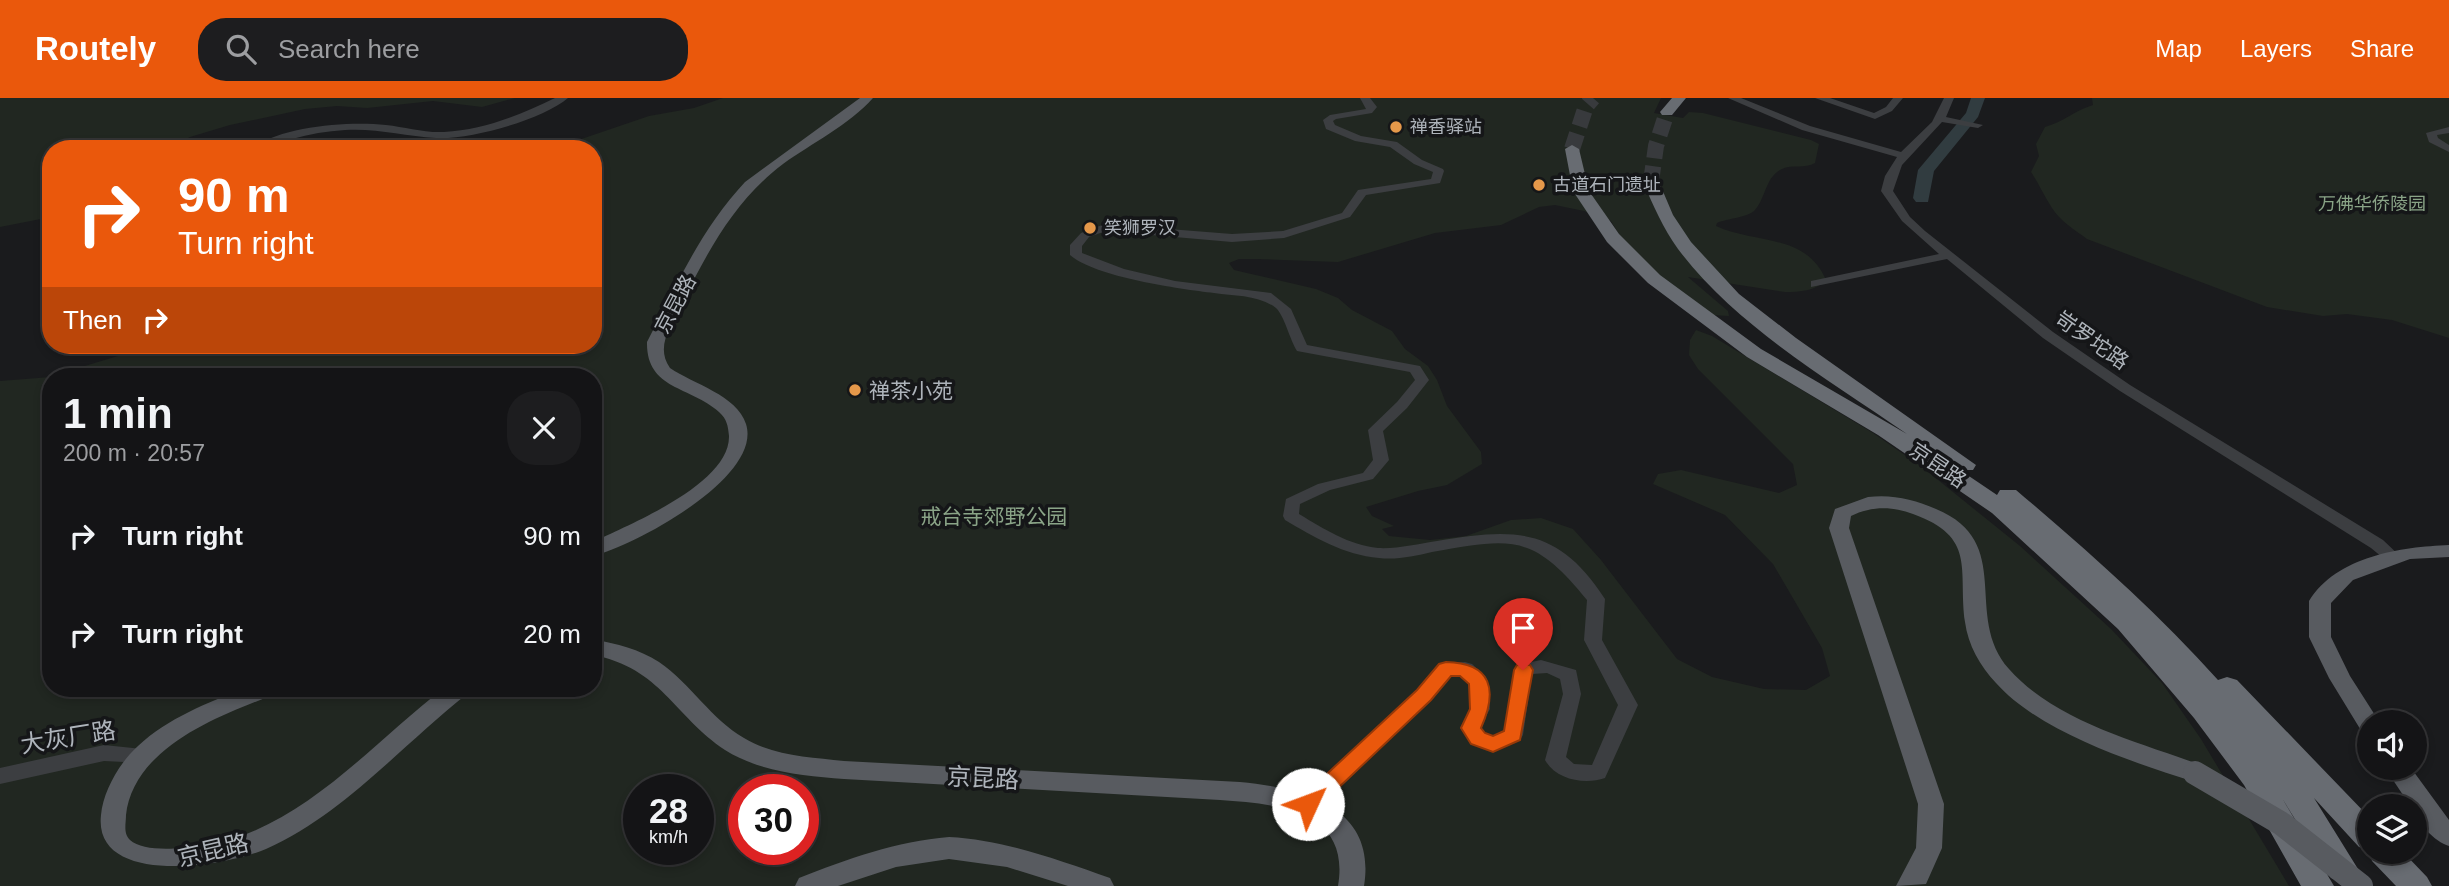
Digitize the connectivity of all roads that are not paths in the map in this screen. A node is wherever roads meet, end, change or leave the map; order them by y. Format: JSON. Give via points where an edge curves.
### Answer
{"nodes":[{"id":1,"x":563,"y":98,"type":"edge"},
{"id":2,"x":867,"y":98,"type":"edge"},
{"id":3,"x":1364,"y":98,"type":"edge"},
{"id":4,"x":1679,"y":98,"type":"edge"},
{"id":5,"x":1733,"y":98,"type":"edge"},
{"id":6,"x":1820,"y":98,"type":"edge"},
{"id":7,"x":1898,"y":98,"type":"edge"},
{"id":8,"x":1949,"y":98,"type":"edge"},
{"id":9,"x":1667,"y":112,"type":"tunnel mouth"},
{"id":10,"x":1942,"y":118,"type":"junction"},
{"id":11,"x":1976,"y":125,"type":"dead end"},
{"id":12,"x":2449,"y":130,"type":"edge"},
{"id":13,"x":277,"y":140,"type":"edge"},
{"id":14,"x":1572,"y":149,"type":"tunnel mouth"},
{"id":15,"x":2449,"y":149,"type":"edge"},
{"id":16,"x":1901,"y":155,"type":"junction"},
{"id":17,"x":1653,"y":187,"type":"tunnel mouth"},
{"id":18,"x":1946,"y":256,"type":"junction"},
{"id":19,"x":1815,"y":284,"type":"dead end"},
{"id":20,"x":602,"y":545,"type":"edge"},
{"id":21,"x":2449,"y":551,"type":"edge"},
{"id":22,"x":2076,"y":552,"type":"junction"},
{"id":23,"x":2394,"y":558,"type":"junction"},
{"id":24,"x":2449,"y":561,"type":"edge"},
{"id":25,"x":602,"y":648,"type":"edge"},
{"id":26,"x":245,"y":697,"type":"edge"},
{"id":27,"x":446,"y":697,"type":"edge"},
{"id":28,"x":2360,"y":710,"type":"edge"},
{"id":29,"x":145,"y":755,"type":"junction"},
{"id":30,"x":0,"y":776,"type":"edge"},
{"id":31,"x":2406,"y":780,"type":"edge"},
{"id":32,"x":1308,"y":804,"type":"junction"},
{"id":33,"x":2357,"y":824,"type":"edge"},
{"id":34,"x":2449,"y":836,"type":"edge"},
{"id":35,"x":2395,"y":864,"type":"edge"},
{"id":36,"x":808,"y":886,"type":"edge"},
{"id":37,"x":1101,"y":886,"type":"edge"},
{"id":38,"x":1350,"y":886,"type":"edge"},
{"id":39,"x":1909,"y":886,"type":"edge"},
{"id":40,"x":2318,"y":886,"type":"edge"},
{"id":41,"x":2353,"y":886,"type":"edge"},
{"id":42,"x":2361,"y":886,"type":"edge"},
{"id":43,"x":2416,"y":886,"type":"edge"}],
"edges":[{"from":1,"to":13,"type":"street","via":[[520,119],[464,133],[345,127]]},
{"from":2,"to":20,"type":"main road","name":"京昆路","via":[[763,174],[733,204],[655,342],[653,359],[663,373],[730,413],[738,432],[733,458],[699,492]]},
{"from":3,"to":32,"type":"street","via":[[1372,107],[1369,111],[1333,117],[1328,120],[1330,127],[1359,139],[1393,144],[1439,171],[1436,181],[1416,188],[1381,187],[1362,192],[1346,215],[1284,234],[1232,237],[1105,226],[1085,235],[1076,245],[1076,255],[1120,272],[1175,285],[1267,296],[1285,309],[1302,348],[1415,369],[1422,380],[1375,430],[1381,460],[1368,475],[1324,486],[1292,502],[1291,516],[1335,544],[1380,553],[1493,537],[1521,537],[1548,549],[1572,568],[1596,599],[1593,640],[1628,705],[1598,773],[1569,771],[1555,760],[1572,694],[1569,675],[1547,666],[1523,670],[1513,735],[1493,744],[1478,738],[1471,728],[1480,709],[1479,682],[1465,669],[1446,669]]},
{"from":4,"to":9,"type":"highway"},
{"from":5,"to":16,"type":"street","via":[[1806,128]]},
{"from":6,"to":7,"type":"street","via":[[1875,116]]},
{"from":8,"to":10,"type":"street","name":"岢罗坨路"},
{"from":10,"to":11,"type":"street"},
{"from":10,"to":16,"type":"street","name":"岢罗坨路"},
{"from":12,"to":15,"type":"street","via":[[2431,133],[2433,140]]},
{"from":14,"to":40,"type":"highway","name":"京昆路","via":[[1581,191],[1612,238],[1654,279],[1716,328],[1886,430],[2000,508],[2127,623],[2254,776]]},
{"from":16,"to":18,"type":"street","name":"岢罗坨路","via":[[1887,191],[1906,219]]},
{"from":17,"to":22,"type":"highway","name":"京昆路","via":[[1672,229],[1742,305],[1801,352],[2006,493]]},
{"from":18,"to":19,"type":"street"},
{"from":18,"to":23,"type":"street","name":"岢罗坨路","via":[[2084,361]]},
{"from":21,"to":23,"type":"main road"},
{"from":22,"to":33,"type":"highway","via":[[2110,572],[2165,623]]},
{"from":22,"to":41,"type":"highway","name":"京昆路","via":[[2152,624],[2217,696],[2289,785]]},
{"from":23,"to":24,"type":"main road"},
{"from":23,"to":28,"type":"main road","via":[[2346,575],[2320,601],[2320,637]]},
{"from":25,"to":32,"type":"main road","name":"京昆路","via":[[637,658],[723,735],[763,757],[785,763],[844,771],[1242,792]]},
{"from":26,"to":29,"type":"main road","name":"京昆路","via":[[200,715]]},
{"from":27,"to":29,"type":"main road","name":"京昆路","via":[[300,818],[256,842],[197,859],[164,861],[142,855],[122,848],[113,835],[112,815],[118,796]]},
{"from":29,"to":30,"type":"street","name":"大灰厂路","via":[[104,753]]},
{"from":31,"to":34,"type":"main road"},
{"from":32,"to":38,"type":"main road","name":"京昆路","via":[[1330,818],[1353,851],[1355,871]]},
{"from":35,"to":43,"type":"highway"},
{"from":36,"to":37,"type":"main road","via":[[875,863],[947,848],[1003,855]]},
{"from":39,"to":42,"type":"main road","name":"京昆路","bridge":true,"via":[[1927,860],[1932,842],[1931,804],[1839,528],[1842,513],[1877,502],[1903,503],[1929,512],[1966,540],[1975,574],[1978,638],[2009,683],[2068,722],[2195,773],[2268,813]]}]}
